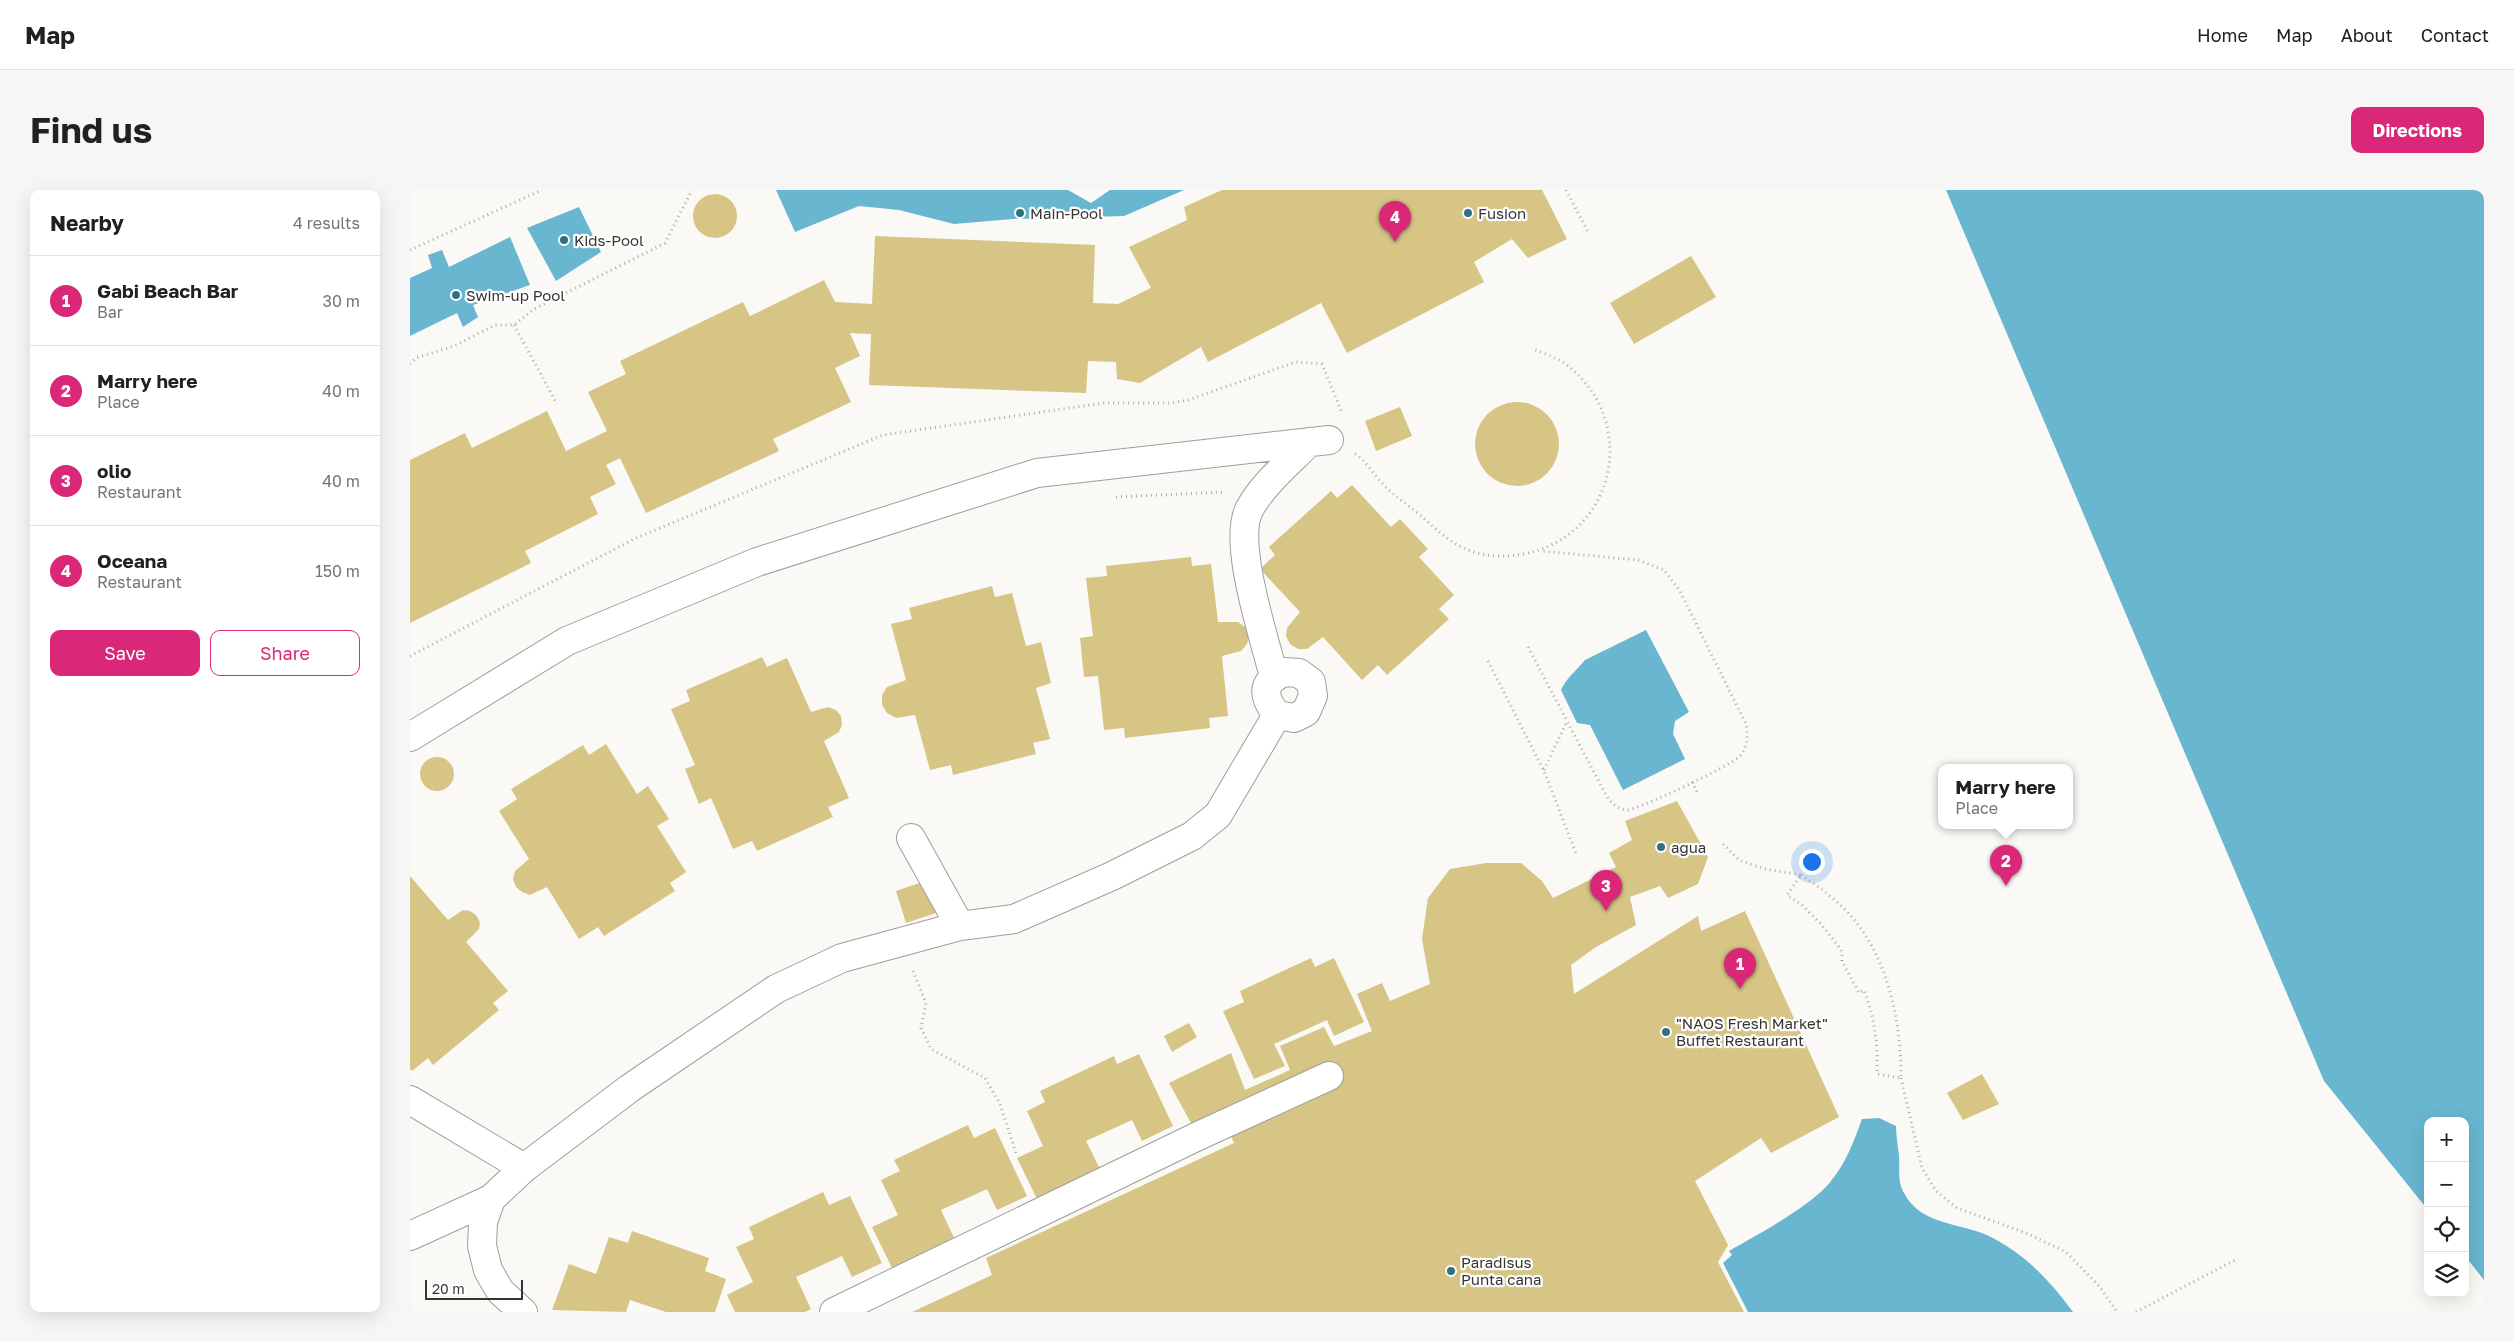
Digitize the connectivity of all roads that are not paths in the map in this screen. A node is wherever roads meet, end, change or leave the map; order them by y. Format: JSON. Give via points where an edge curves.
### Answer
{"nodes":[{"id":1,"x":1274,"y":677,"type":"junction"},
{"id":2,"x":1277,"y":715,"type":"junction"},
{"id":3,"x":410,"y":737,"type":"edge"},
{"id":4,"x":911,"y":838,"type":"dead end"},
{"id":5,"x":960,"y":926,"type":"junction"},
{"id":6,"x":1329,"y":1076,"type":"dead end"},
{"id":7,"x":410,"y":1100,"type":"edge"},
{"id":8,"x":524,"y":1168,"type":"junction"},
{"id":9,"x":490,"y":1199,"type":"junction"},
{"id":10,"x":410,"y":1236,"type":"edge"},
{"id":11,"x":523,"y":1312,"type":"edge"},
{"id":12,"x":834,"y":1312,"type":"edge"}],
"edges":[{"from":1,"to":2,"type":"lane","via":[[1266,690],[1267,702]]},
{"from":1,"to":2,"type":"lane","via":[[1284,672],[1299,673],[1311,682],[1313,696],[1306,712],[1294,718]]},
{"from":1,"to":3,"type":"lane","via":[[1243,554],[1242,531],[1248,510],[1262,491],[1327,434],[1037,473],[757,562],[567,641]]},
{"from":2,"to":5,"type":"lane","via":[[1218,816],[1192,836],[1014,919]]},
{"from":4,"to":5,"type":"lane"},
{"from":5,"to":8,"type":"lane","via":[[842,958],[776,989],[630,1088]]},
{"from":6,"to":12,"type":"lane"},
{"from":7,"to":8,"type":"lane"},
{"from":8,"to":9,"type":"lane"},
{"from":9,"to":10,"type":"lane"},
{"from":9,"to":11,"type":"lane","via":[[483,1222],[482,1246],[488,1270],[500,1291]]}]}
